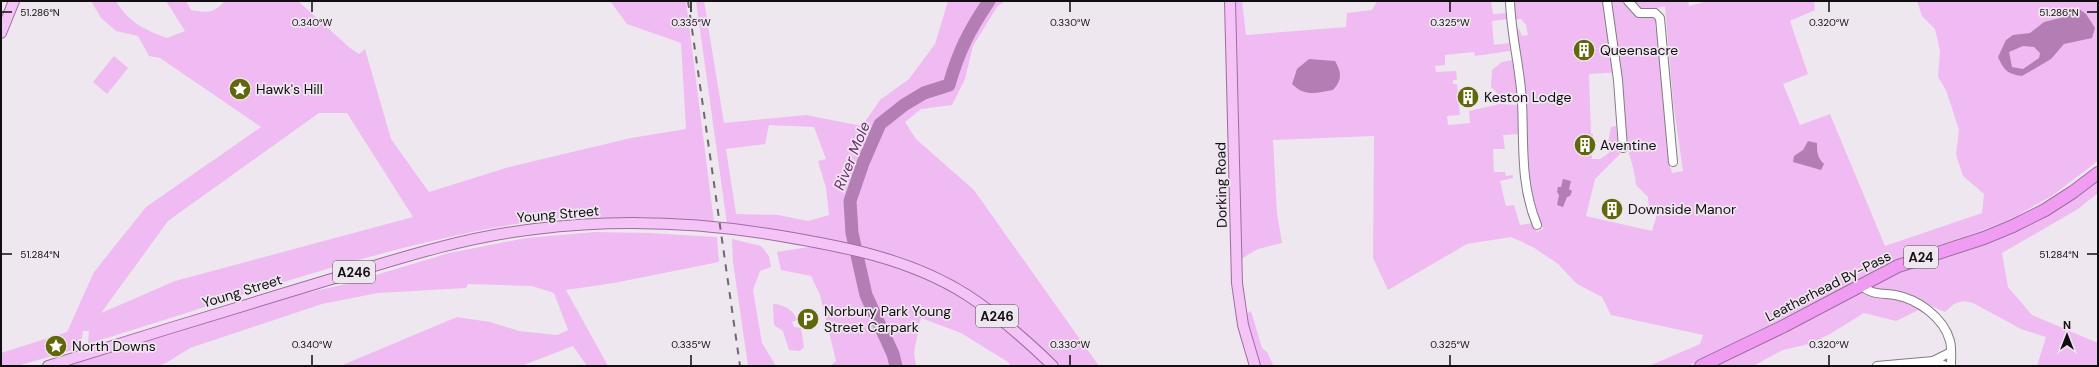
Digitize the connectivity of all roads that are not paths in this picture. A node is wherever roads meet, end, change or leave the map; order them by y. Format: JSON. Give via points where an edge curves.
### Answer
{"nodes":[{"id":1,"x":14,"y":1,"type":"edge"},
{"id":2,"x":1230,"y":1,"type":"edge"},
{"id":3,"x":1510,"y":1,"type":"edge"},
{"id":4,"x":1607,"y":1,"type":"edge"},
{"id":5,"x":1628,"y":1,"type":"edge"},
{"id":6,"x":1,"y":33,"type":"edge"},
{"id":7,"x":1623,"y":148,"type":"dead end"},
{"id":8,"x":1673,"y":162,"type":"dead end"},
{"id":9,"x":2098,"y":172,"type":"edge"},
{"id":10,"x":1537,"y":224,"type":"dead end"},
{"id":11,"x":1861,"y":285,"type":"junction"},
{"id":12,"x":1951,"y":352,"type":"junction"},
{"id":13,"x":1933,"y":361,"type":"junction"},
{"id":14,"x":48,"y":366,"type":"edge"},
{"id":15,"x":1053,"y":366,"type":"edge"},
{"id":16,"x":1255,"y":366,"type":"edge"},
{"id":17,"x":1701,"y":366,"type":"edge"},
{"id":18,"x":1877,"y":366,"type":"edge"},
{"id":19,"x":1946,"y":366,"type":"edge"},
{"id":20,"x":1951,"y":366,"type":"edge"}],
"edges":[{"from":1,"to":6,"type":"main road"},
{"from":2,"to":16,"type":"main road","name":"Dorking Road","via":[[1238,296]]},
{"from":3,"to":10,"type":"street","via":[[1522,101],[1523,169]]},
{"from":4,"to":7,"type":"street","via":[[1617,67]]},
{"from":5,"to":8,"type":"street","via":[[1639,13],[1655,13],[1660,18]]},
{"from":9,"to":11,"type":"highway","name":"Leatherhead By-Pass","number":"A24","via":[[2067,196],[2013,226],[1984,238],[1915,259]]},
{"from":11,"to":12,"type":"street","via":[[1873,293],[1908,298],[1930,312],[1946,330]]},
{"from":11,"to":17,"type":"highway","name":"Leatherhead By-Pass","number":"A24"},
{"from":12,"to":13,"type":"street"},
{"from":12,"to":20,"type":"street"},
{"from":13,"to":18,"type":"street"},
{"from":13,"to":19,"type":"street"},
{"from":14,"to":15,"type":"main road","name":"Young Street","number":"A246","via":[[424,251],[501,234],[622,223],[750,231],[821,243],[893,260],[965,293],[1009,326]]}]}
